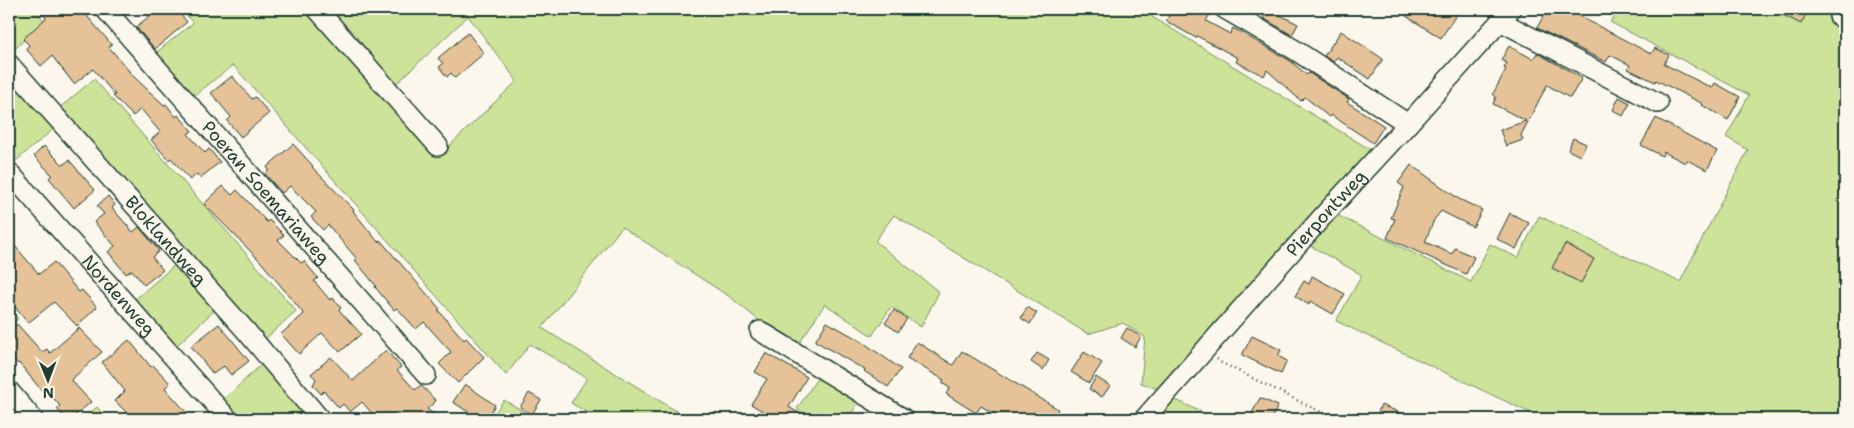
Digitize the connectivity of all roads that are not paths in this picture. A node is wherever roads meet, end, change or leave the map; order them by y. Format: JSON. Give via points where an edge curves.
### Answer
{"nodes":[{"id":1,"x":105,"y":9,"type":"edge"},
{"id":2,"x":317,"y":9,"type":"edge"},
{"id":3,"x":1225,"y":9,"type":"edge"},
{"id":4,"x":1505,"y":15,"type":"edge"},
{"id":5,"x":9,"y":64,"type":"edge"},
{"id":6,"x":1658,"y":103,"type":"dead end"},
{"id":7,"x":1408,"y":124,"type":"junction"},
{"id":8,"x":438,"y":146,"type":"dead end"},
{"id":9,"x":9,"y":172,"type":"edge"},
{"id":10,"x":760,"y":332,"type":"dead end"},
{"id":11,"x":426,"y":375,"type":"dead end"},
{"id":12,"x":9,"y":391,"type":"edge"},
{"id":13,"x":33,"y":419,"type":"edge"},
{"id":14,"x":228,"y":419,"type":"edge"},
{"id":15,"x":320,"y":419,"type":"edge"},
{"id":16,"x":904,"y":419,"type":"edge"},
{"id":17,"x":1144,"y":419,"type":"edge"}],
"edges":[{"from":1,"to":11,"type":"street","name":"Poeran Soemariaweg"},
{"from":2,"to":8,"type":"street"},
{"from":3,"to":7,"type":"street","via":[[1296,50]]},
{"from":4,"to":6,"type":"street"},
{"from":4,"to":7,"type":"street","name":"Pierpontweg"},
{"from":5,"to":15,"type":"street","name":"Bloklandweg"},
{"from":7,"to":17,"type":"street","name":"Pierpontweg"},
{"from":9,"to":14,"type":"street","name":"Nordenweg"},
{"from":10,"to":16,"type":"street"},
{"from":12,"to":13,"type":"street"}]}
